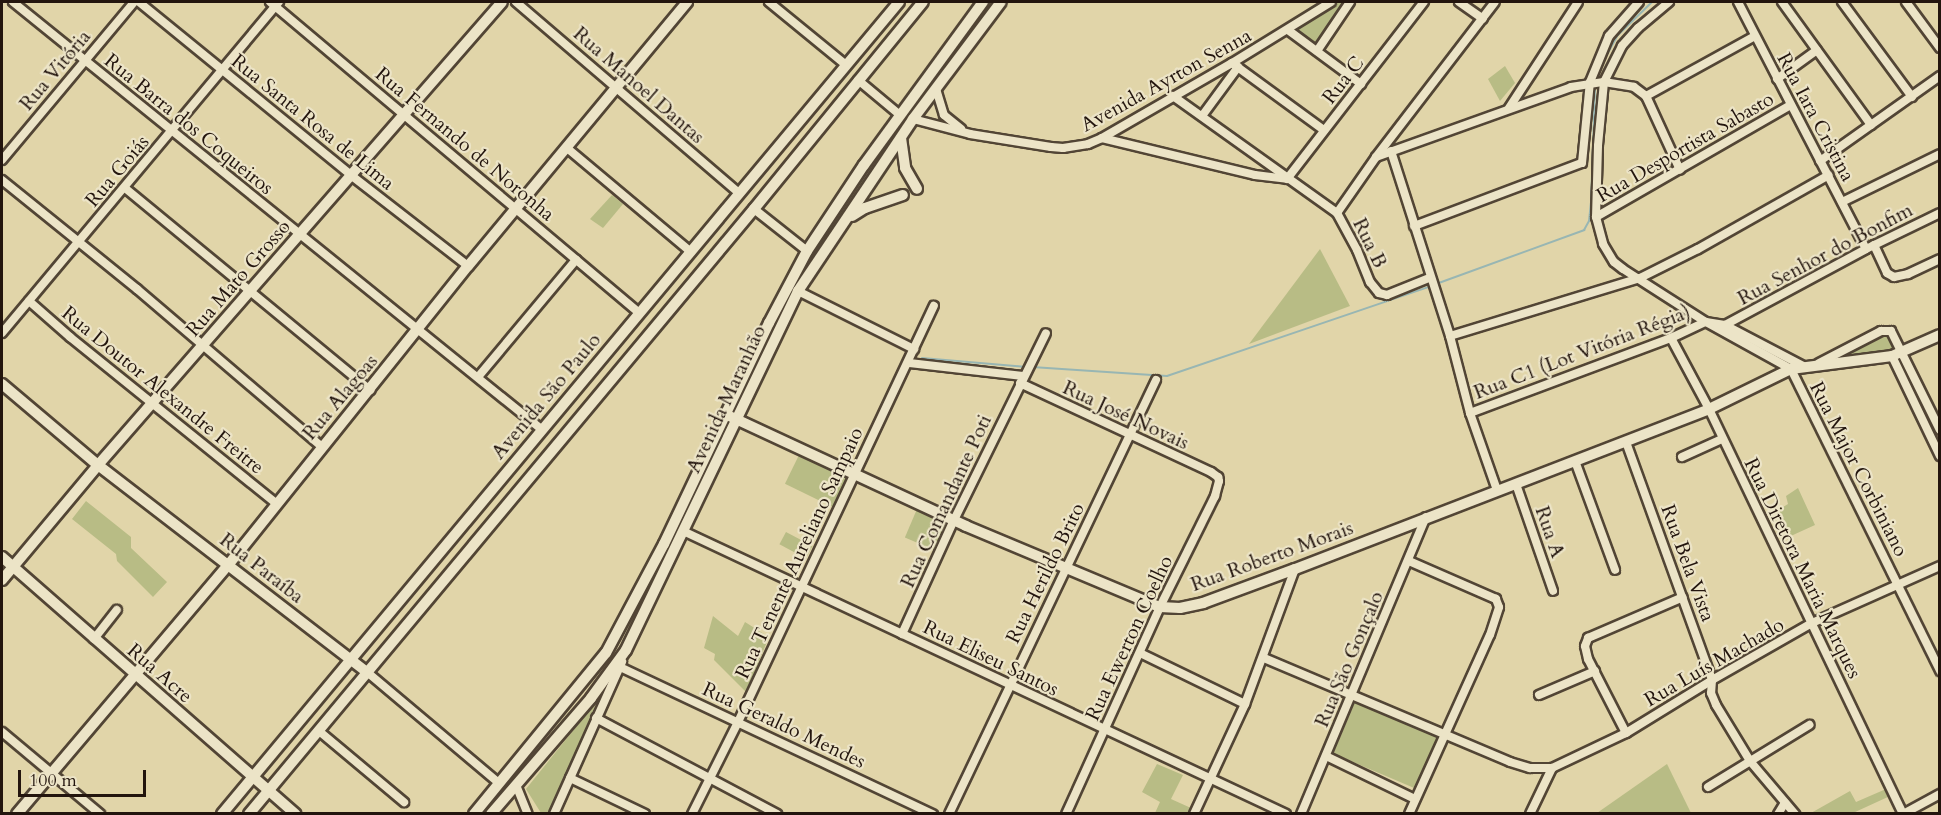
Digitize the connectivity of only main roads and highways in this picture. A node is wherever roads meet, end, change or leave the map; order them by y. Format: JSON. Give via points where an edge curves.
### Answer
{"nodes":[{"id":1,"x":502,"y":2,"type":"edge"},
{"id":2,"x":687,"y":2,"type":"edge"},
{"id":3,"x":899,"y":2,"type":"edge"},
{"id":4,"x":923,"y":2,"type":"edge"},
{"id":5,"x":983,"y":2,"type":"edge"},
{"id":6,"x":1001,"y":2,"type":"edge"},
{"id":7,"x":901,"y":138,"type":"junction"},
{"id":8,"x":917,"y":189,"type":"dead end"},
{"id":9,"x":903,"y":195,"type":"dead end"},
{"id":10,"x":847,"y":219,"type":"junction"},
{"id":11,"x":1940,"y":335,"type":"edge"},
{"id":12,"x":2,"y":384,"type":"edge"},
{"id":13,"x":730,"y":417,"type":"junction"},
{"id":14,"x":98,"y":465,"type":"junction"},
{"id":15,"x":2,"y":557,"type":"edge"},
{"id":16,"x":229,"y":564,"type":"junction"},
{"id":17,"x":12,"y":567,"type":"junction"},
{"id":18,"x":2,"y":579,"type":"edge"},
{"id":19,"x":351,"y":659,"type":"junction"},
{"id":20,"x":367,"y":672,"type":"junction"},
{"id":21,"x":134,"y":675,"type":"junction"},
{"id":22,"x":253,"y":776,"type":"junction"},
{"id":23,"x":269,"y":790,"type":"junction"},
{"id":24,"x":17,"y":813,"type":"edge"},
{"id":25,"x":222,"y":813,"type":"edge"},
{"id":26,"x":249,"y":813,"type":"edge"},
{"id":27,"x":296,"y":813,"type":"edge"},
{"id":28,"x":474,"y":813,"type":"edge"},
{"id":29,"x":491,"y":813,"type":"edge"}],
"edges":[{"from":1,"to":14,"type":"main road","name":"Rua Mato Grosso"},
{"from":2,"to":16,"type":"main road","name":"Rua Alagoas"},
{"from":3,"to":19,"type":"main road","name":"Avenida São Paulo"},
{"from":4,"to":20,"type":"main road","name":"Avenida São Paulo"},
{"from":5,"to":13,"type":"main road","name":"Avenida Maranhão","via":[[807,251]]},
{"from":6,"to":7,"type":"main road","name":"Avenida Maranhão"},
{"from":7,"to":8,"type":"main road","via":[[905,168]]},
{"from":7,"to":10,"type":"main road","name":"Avenida Maranhão"},
{"from":9,"to":10,"type":"main road","via":[[865,208]]},
{"from":10,"to":13,"type":"main road","name":"Avenida Maranhão","via":[[798,291]]},
{"from":11,"to":13,"type":"main road","name":"Rua Roberto Morais","via":[[1892,356],[1791,369],[1709,409],[1626,442],[1193,606],[1160,607],[954,520]]},
{"from":12,"to":14,"type":"main road","name":"Rua Paraíba"},
{"from":13,"to":28,"type":"main road","name":"Avenida Maranhão","via":[[621,630],[583,683]]},
{"from":13,"to":29,"type":"main road","name":"Avenida Maranhão","via":[[683,531],[626,650],[591,698]]},
{"from":14,"to":16,"type":"main road","name":"Rua Paraíba"},
{"from":14,"to":17,"type":"main road","name":"Rua Mato Grosso"},
{"from":15,"to":17,"type":"main road","name":"Rua Acre"},
{"from":16,"to":19,"type":"main road","name":"Rua Paraíba"},
{"from":16,"to":21,"type":"main road","name":"Rua Alagoas"},
{"from":17,"to":18,"type":"main road","name":"Rua Mato Grosso"},
{"from":17,"to":21,"type":"main road","name":"Rua Acre"},
{"from":19,"to":20,"type":"main road","name":"Rua Paraíba"},
{"from":19,"to":22,"type":"main road","name":"Avenida São Paulo"},
{"from":20,"to":23,"type":"main road","name":"Avenida São Paulo"},
{"from":21,"to":22,"type":"main road","name":"Rua Acre"},
{"from":21,"to":24,"type":"main road","name":"Rua Alagoas"},
{"from":22,"to":23,"type":"main road","name":"Rua Acre"},
{"from":22,"to":25,"type":"main road","name":"Avenida São Paulo"},
{"from":23,"to":26,"type":"main road","name":"Avenida São Paulo"},
{"from":23,"to":27,"type":"main road","name":"Rua Acre"}]}
